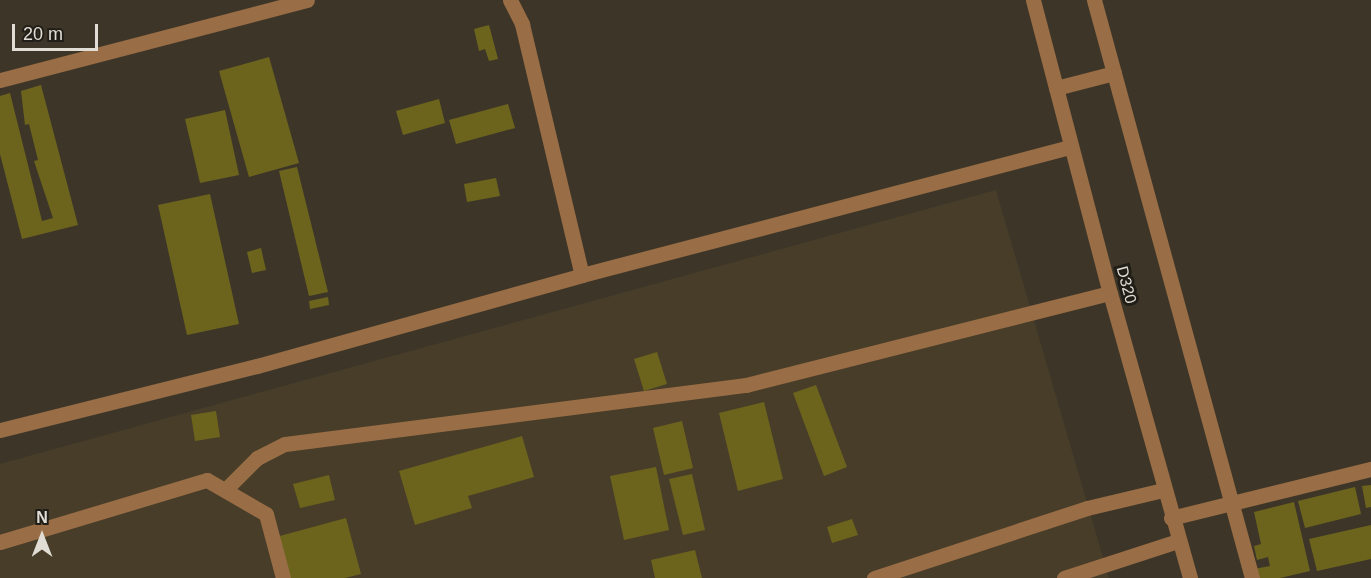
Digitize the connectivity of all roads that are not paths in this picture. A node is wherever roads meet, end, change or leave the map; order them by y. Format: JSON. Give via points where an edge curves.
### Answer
{"nodes":[{"id":1,"x":307,"y":0,"type":"edge"},
{"id":2,"x":510,"y":0,"type":"edge"},
{"id":3,"x":1033,"y":0,"type":"edge"},
{"id":4,"x":1094,"y":0,"type":"edge"},
{"id":5,"x":1114,"y":73,"type":"junction"},
{"id":6,"x":0,"y":80,"type":"edge"},
{"id":7,"x":1056,"y":88,"type":"junction"},
{"id":8,"x":1070,"y":147,"type":"junction"},
{"id":9,"x":582,"y":275,"type":"junction"},
{"id":10,"x":1110,"y":293,"type":"junction"},
{"id":11,"x":0,"y":430,"type":"edge"},
{"id":12,"x":1371,"y":469,"type":"edge"},
{"id":13,"x":225,"y":490,"type":"junction"},
{"id":14,"x":1163,"y":490,"type":"junction"},
{"id":15,"x":1230,"y":504,"type":"junction"},
{"id":16,"x":1171,"y":518,"type":"junction"},
{"id":17,"x":1178,"y":541,"type":"junction"},
{"id":18,"x":0,"y":542,"type":"edge"},
{"id":19,"x":283,"y":578,"type":"edge"},
{"id":20,"x":874,"y":578,"type":"edge"},
{"id":21,"x":1064,"y":578,"type":"edge"},
{"id":22,"x":1190,"y":578,"type":"edge"},
{"id":23,"x":1252,"y":578,"type":"edge"}],
"edges":[{"from":1,"to":6,"type":"street"},
{"from":2,"to":9,"type":"street","via":[[522,24]]},
{"from":3,"to":7,"type":"street","name":"D320","number":"D320"},
{"from":4,"to":5,"type":"street"},
{"from":5,"to":7,"type":"street"},
{"from":5,"to":15,"type":"street"},
{"from":7,"to":8,"type":"street","name":"D320","number":"D320"},
{"from":8,"to":9,"type":"street"},
{"from":8,"to":10,"type":"street","name":"D320","number":"D320"},
{"from":9,"to":11,"type":"street","via":[[257,366]]},
{"from":10,"to":13,"type":"street","via":[[746,385],[285,444],[257,458]]},
{"from":10,"to":14,"type":"street","name":"D320","number":"D320"},
{"from":12,"to":15,"type":"street"},
{"from":13,"to":18,"type":"street","via":[[207,480]]},
{"from":13,"to":19,"type":"street","via":[[266,514]]},
{"from":14,"to":16,"type":"street","name":"D320","number":"D320"},
{"from":14,"to":20,"type":"street","via":[[1087,508]]},
{"from":15,"to":16,"type":"street"},
{"from":15,"to":23,"type":"street"},
{"from":16,"to":17,"type":"street","name":"D320","number":"D320"},
{"from":17,"to":21,"type":"street"},
{"from":17,"to":22,"type":"street","name":"D320","number":"D320"}]}
